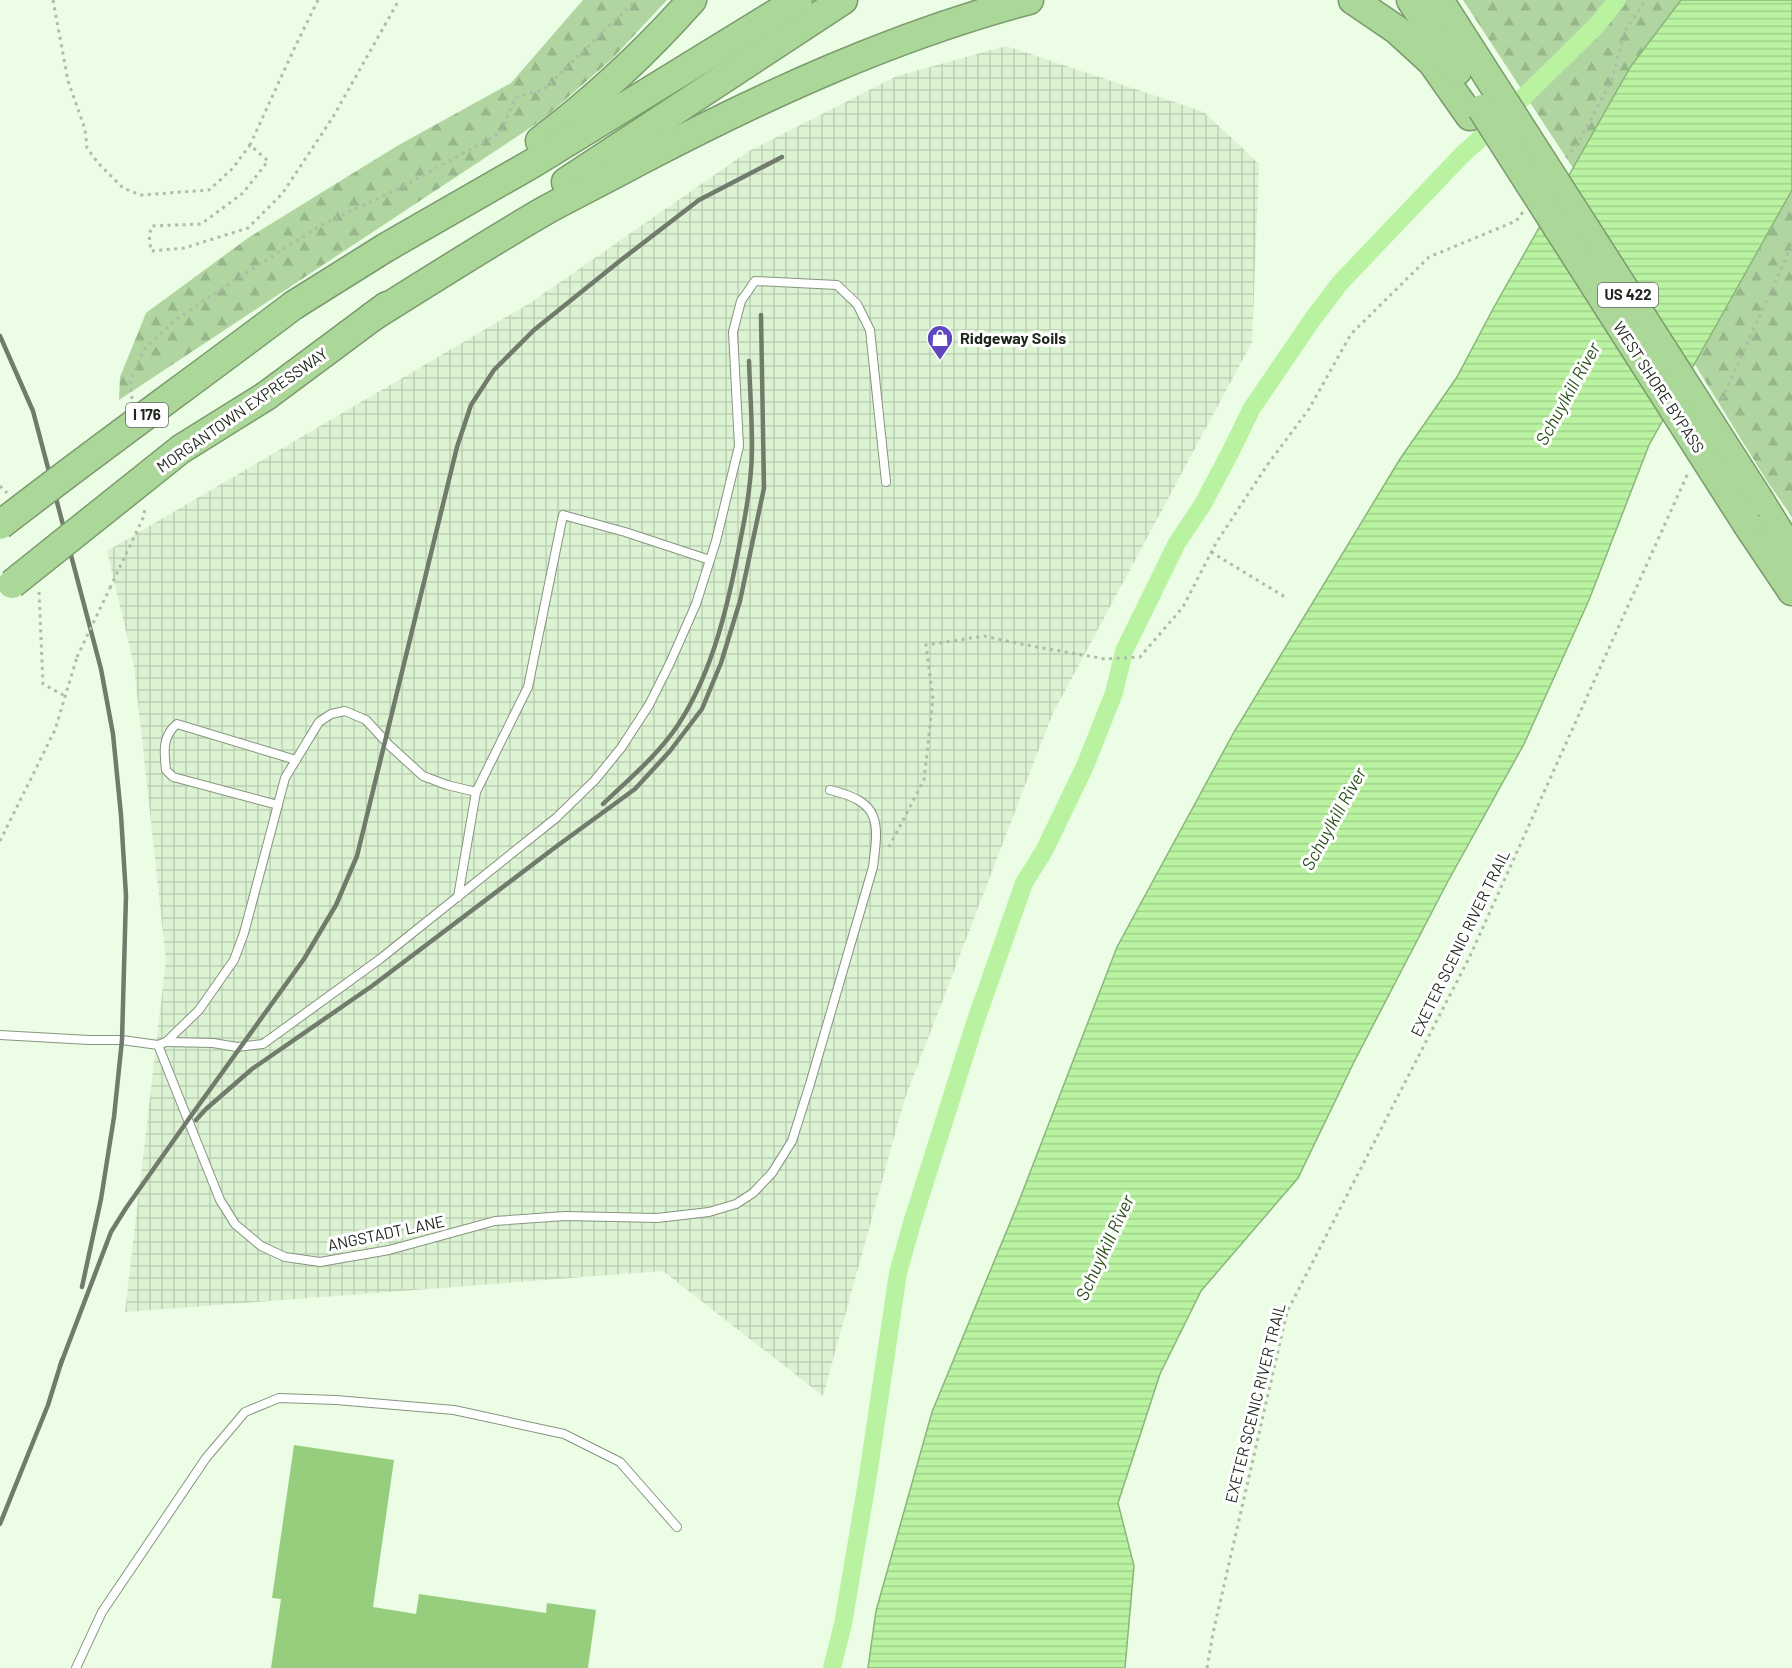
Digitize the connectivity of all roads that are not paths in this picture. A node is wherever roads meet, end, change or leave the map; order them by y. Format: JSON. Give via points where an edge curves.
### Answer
{"nodes":[{"id":1,"x":692,"y":0,"type":"edge"},
{"id":2,"x":798,"y":0,"type":"edge"},
{"id":3,"x":843,"y":0,"type":"edge"},
{"id":4,"x":1029,"y":0,"type":"edge"},
{"id":5,"x":1353,"y":0,"type":"edge"},
{"id":6,"x":1411,"y":0,"type":"edge"},
{"id":7,"x":1439,"y":0,"type":"edge"},
{"id":8,"x":1483,"y":105,"type":"junction"},
{"id":9,"x":385,"y":248,"type":"junction"},
{"id":10,"x":372,"y":317,"type":"junction"},
{"id":11,"x":886,"y":482,"type":"dead end"},
{"id":12,"x":1754,"y":512,"type":"junction"},
{"id":13,"x":0,"y":525,"type":"edge"},
{"id":14,"x":1792,"y":553,"type":"edge"},
{"id":15,"x":710,"y":560,"type":"junction"},
{"id":16,"x":6,"y":589,"type":"edge"},
{"id":17,"x":1792,"y":591,"type":"edge"},
{"id":18,"x":296,"y":760,"type":"junction"},
{"id":19,"x":830,"y":790,"type":"dead end"},
{"id":20,"x":476,"y":792,"type":"junction"},
{"id":21,"x":278,"y":805,"type":"junction"},
{"id":22,"x":458,"y":897,"type":"junction"},
{"id":23,"x":0,"y":1035,"type":"edge"},
{"id":24,"x":162,"y":1044,"type":"junction"},
{"id":25,"x":677,"y":1527,"type":"dead end"},
{"id":26,"x":76,"y":1668,"type":"edge"}],
"edges":[{"from":1,"to":9,"type":"highway","via":[[634,60],[549,134]]},
{"from":2,"to":9,"type":"highway","via":[[533,164]]},
{"from":3,"to":10,"type":"highway","via":[[530,205]]},
{"from":4,"to":10,"type":"highway","via":[[942,26],[850,62],[704,128],[547,210]]},
{"from":5,"to":8,"type":"highway","via":[[1397,30]]},
{"from":6,"to":8,"type":"highway","name":"WEST SHORE BYPASS","number":"US 422"},
{"from":7,"to":8,"type":"highway","name":"WEST SHORE BYPASS","number":"US 422"},
{"from":8,"to":12,"type":"highway","name":"WEST SHORE BYPASS","number":"US 422","bridge":true},
{"from":8,"to":12,"type":"highway","name":"WEST SHORE BYPASS","number":"US 422","bridge":true,"via":[[1575,257]]},
{"from":9,"to":13,"type":"highway","number":"I 176","bridge":true,"via":[[294,305]]},
{"from":10,"to":16,"type":"highway","name":"MORGANTOWN EXPRESSWAY","bridge":true,"via":[[266,396],[181,449]]},
{"from":11,"to":15,"type":"lane","via":[[870,330],[857,304],[837,285],[755,280],[741,301],[733,332],[739,446]]},
{"from":12,"to":14,"type":"highway","name":"WEST SHORE BYPASS","number":"US 422"},
{"from":12,"to":17,"type":"highway","name":"WEST SHORE BYPASS","number":"US 422"},
{"from":15,"to":20,"type":"lane","via":[[563,515],[528,687]]},
{"from":15,"to":22,"type":"lane","via":[[670,663],[621,748],[556,818]]},
{"from":18,"to":20,"type":"lane","via":[[319,722],[345,711],[366,720],[423,776]]},
{"from":18,"to":21,"type":"lane","via":[[285,778]]},
{"from":18,"to":21,"type":"lane","via":[[177,724],[166,737],[166,770],[173,777]]},
{"from":19,"to":24,"type":"lane","name":"ANGSTADT LANE","via":[[849,794],[874,814],[878,835],[873,867],[792,1141],[772,1173],[736,1204],[709,1212],[657,1218],[565,1216],[495,1221],[389,1250],[320,1262],[285,1257],[261,1246],[235,1224],[220,1200]]},
{"from":20,"to":22,"type":"lane"},
{"from":21,"to":24,"type":"lane","via":[[234,960],[199,1010]]},
{"from":22,"to":24,"type":"lane","via":[[263,1044]]},
{"from":23,"to":24,"type":"lane"},
{"from":25,"to":26,"type":"lane","via":[[620,1462],[564,1434],[454,1410],[279,1398],[244,1412],[206,1458],[102,1612]]}]}
